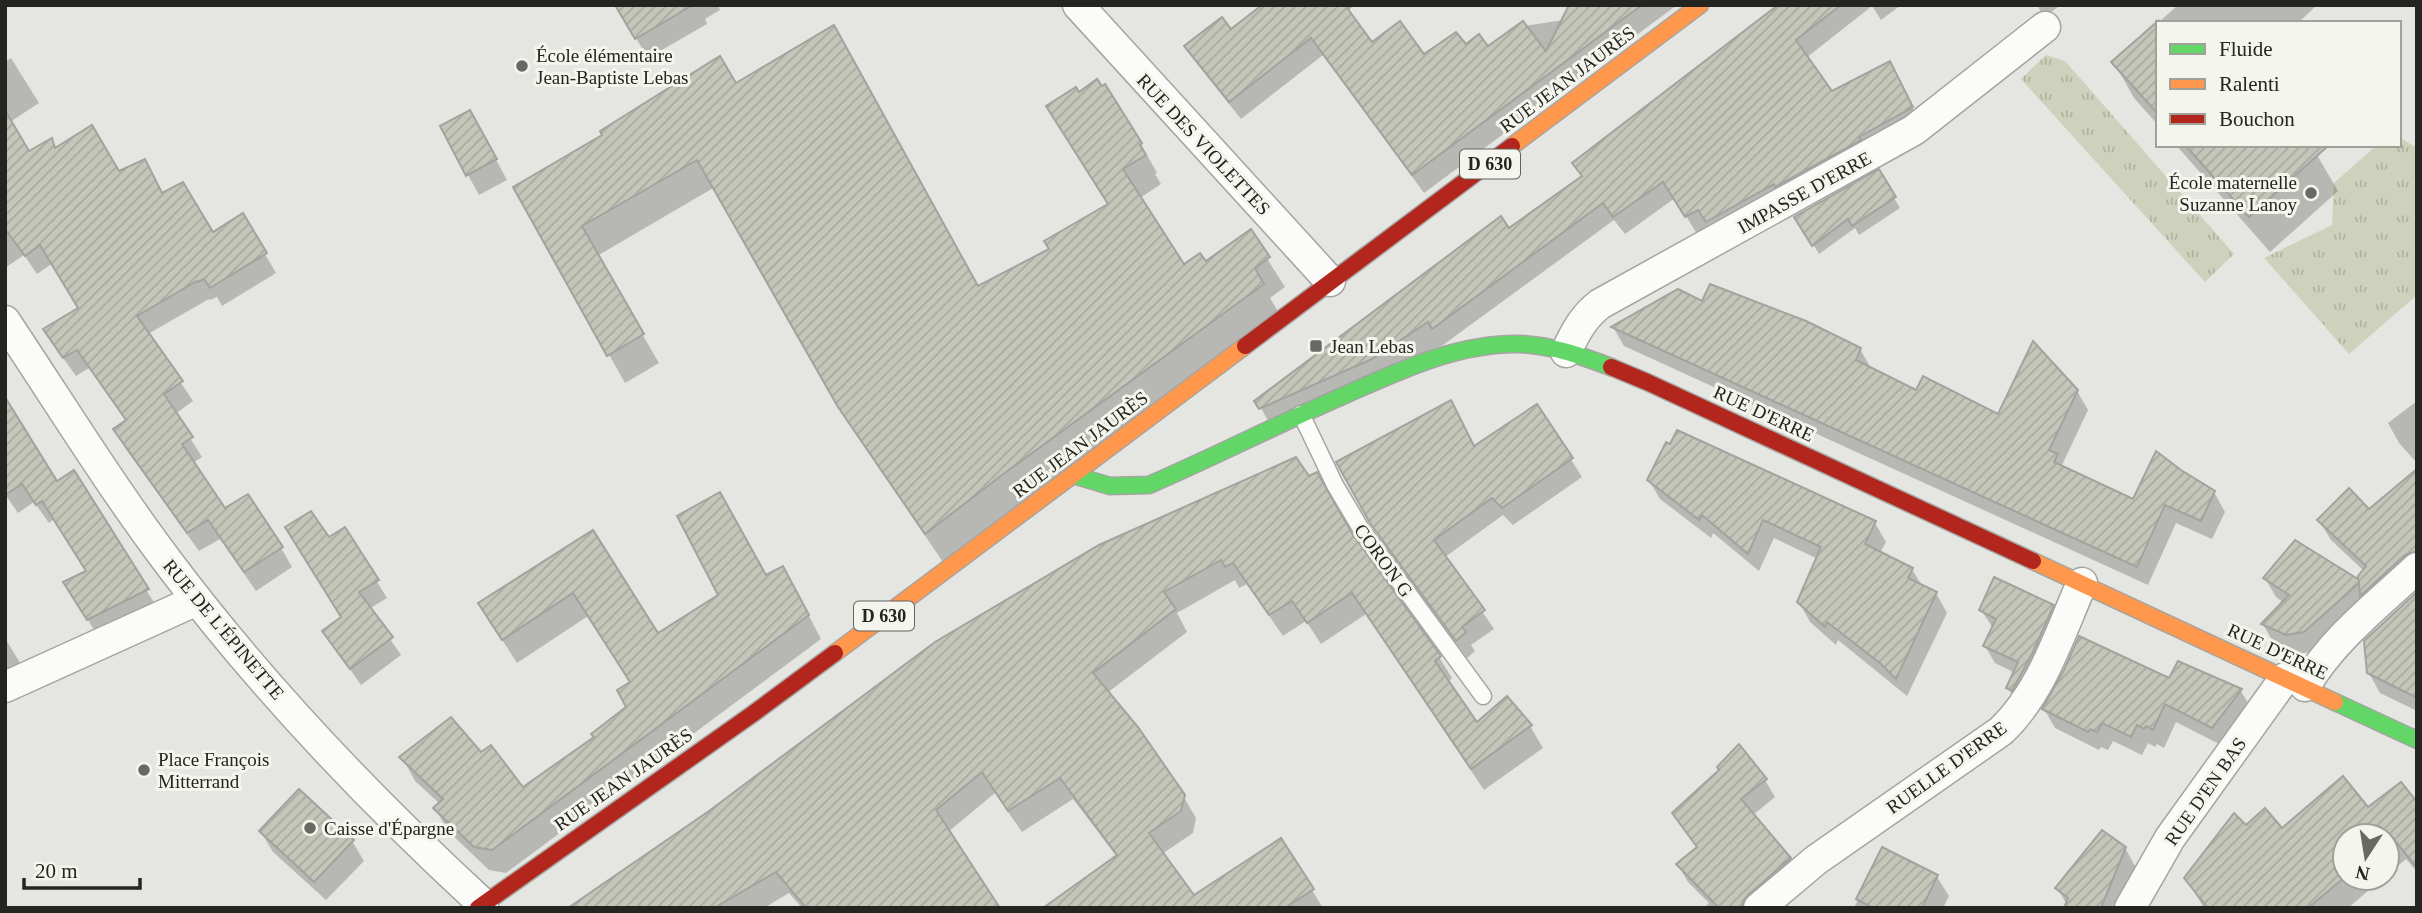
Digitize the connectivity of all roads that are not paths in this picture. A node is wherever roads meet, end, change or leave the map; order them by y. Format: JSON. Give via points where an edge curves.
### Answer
{"nodes":[{"id":1,"x":1078,"y":5,"type":"edge"},
{"id":2,"x":1700,"y":5,"type":"edge"},
{"id":3,"x":2045,"y":27,"type":"dead end"},
{"id":4,"x":1330,"y":281,"type":"junction"},
{"id":5,"x":5,"y":321,"type":"edge"},
{"id":6,"x":1566,"y":352,"type":"junction"},
{"id":7,"x":1300,"y":414,"type":"junction"},
{"id":8,"x":1073,"y":475,"type":"junction"},
{"id":9,"x":2417,"y":568,"type":"edge"},
{"id":10,"x":2082,"y":583,"type":"junction"},
{"id":11,"x":197,"y":600,"type":"junction"},
{"id":12,"x":2295,"y":682,"type":"junction"},
{"id":13,"x":5,"y":687,"type":"edge"},
{"id":14,"x":1483,"y":696,"type":"dead end"},
{"id":15,"x":2417,"y":740,"type":"edge"},
{"id":16,"x":481,"y":906,"type":"edge"},
{"id":17,"x":1759,"y":908,"type":"edge"},
{"id":18,"x":2130,"y":908,"type":"edge"}],
"edges":[{"from":1,"to":4,"type":"street","name":"RUE DES VIOLETTES"},
{"from":2,"to":4,"type":"main road","name":"RUE JEAN JAURÈS","number":"D 630"},
{"from":3,"to":6,"type":"street","name":"IMPASSE D'ERRE","via":[[1914,130],[1600,304],[1583,320]]},
{"from":4,"to":8,"type":"main road","name":"RUE JEAN JAURÈS","number":"D 630"},
{"from":5,"to":11,"type":"street","name":"RUE DE L'ÉPINETTE","via":[[127,505]]},
{"from":6,"to":7,"type":"main road","name":"RUE D'ERRE","via":[[1521,344],[1462,349],[1419,362]]},
{"from":6,"to":10,"type":"main road","name":"RUE D'ERRE","via":[[1647,382]]},
{"from":7,"to":8,"type":"main road","name":"RUE D'ERRE","via":[[1149,485],[1110,487]]},
{"from":7,"to":14,"type":"lane","name":"CORON G","via":[[1361,529]]},
{"from":8,"to":16,"type":"main road","name":"RUE JEAN JAURÈS","number":"D 630","via":[[754,713]]},
{"from":9,"to":12,"type":"street","name":"RUE D'EN BAS"},
{"from":10,"to":12,"type":"main road","name":"RUE D'ERRE"},
{"from":10,"to":17,"type":"street","name":"RUELLE D'ERRE","via":[[2034,691],[2013,719],[1816,860]]},
{"from":11,"to":13,"type":"street"},
{"from":11,"to":16,"type":"street","name":"RUE DE L'ÉPINETTE","via":[[370,796]]},
{"from":12,"to":15,"type":"main road","name":"RUE D'ERRE"},
{"from":12,"to":18,"type":"street","name":"RUE D'EN BAS","via":[[2170,838]]}]}
